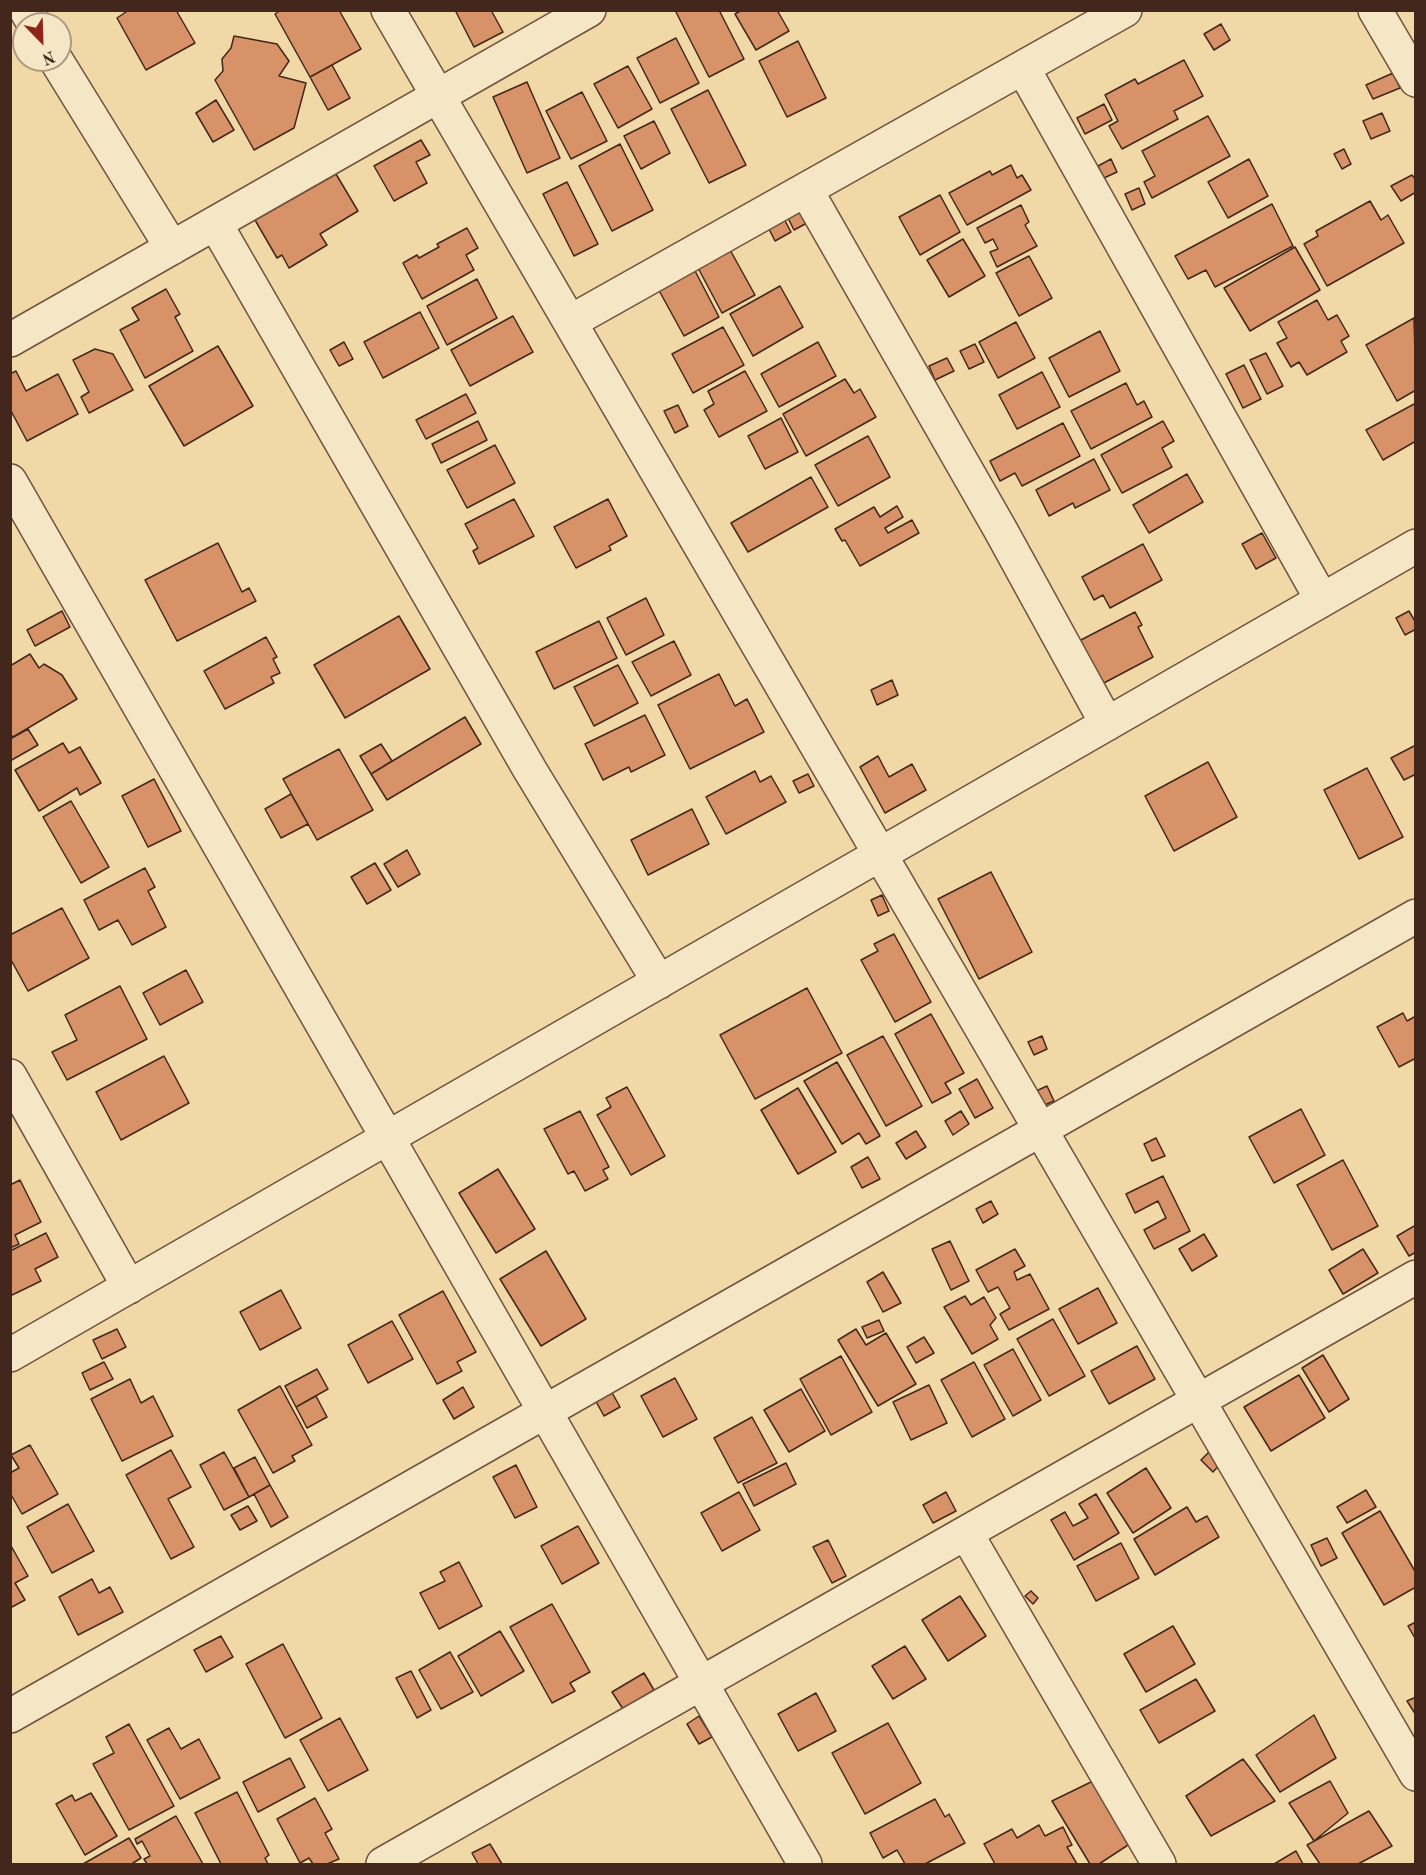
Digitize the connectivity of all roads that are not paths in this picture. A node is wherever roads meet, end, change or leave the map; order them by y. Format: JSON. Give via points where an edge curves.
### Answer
{"nodes":[{"id":1,"x":388,"y":10,"type":"edge"},
{"id":2,"x":589,"y":10,"type":"edge"},
{"id":3,"x":1125,"y":10,"type":"edge"},
{"id":4,"x":1375,"y":10,"type":"edge"},
{"id":5,"x":1023,"y":68,"type":"junction"},
{"id":6,"x":63,"y":72,"type":"edge"},
{"id":7,"x":1416,"y":80,"type":"edge"},
{"id":8,"x":438,"y":97,"type":"junction"},
{"id":9,"x":806,"y":190,"type":"junction"},
{"id":10,"x":215,"y":223,"type":"junction"},
{"id":11,"x":172,"y":248,"type":"junction"},
{"id":12,"x":570,"y":322,"type":"junction"},
{"id":13,"x":10,"y":340,"type":"edge"},
{"id":14,"x":10,"y":481,"type":"edge"},
{"id":15,"x":1416,"y":546,"type":"edge"},
{"id":16,"x":1322,"y":600,"type":"junction"},
{"id":17,"x":1107,"y":724,"type":"junction"},
{"id":18,"x":880,"y":855,"type":"junction"},
{"id":19,"x":1416,"y":916,"type":"edge"},
{"id":20,"x":659,"y":982,"type":"junction"},
{"id":21,"x":10,"y":1076,"type":"edge"},
{"id":22,"x":1040,"y":1130,"type":"junction"},
{"id":23,"x":388,"y":1138,"type":"junction"},
{"id":24,"x":1416,"y":1277,"type":"edge"},
{"id":25,"x":129,"y":1287,"type":"junction"},
{"id":26,"x":10,"y":1355,"type":"edge"},
{"id":27,"x":1198,"y":1401,"type":"junction"},
{"id":28,"x":545,"y":1411,"type":"junction"},
{"id":29,"x":966,"y":1533,"type":"junction"},
{"id":30,"x":701,"y":1683,"type":"junction"},
{"id":31,"x":10,"y":1716,"type":"edge"},
{"id":32,"x":1416,"y":1774,"type":"edge"},
{"id":33,"x":383,"y":1864,"type":"edge"},
{"id":34,"x":805,"y":1864,"type":"edge"},
{"id":35,"x":1159,"y":1864,"type":"edge"}],
"edges":[{"from":1,"to":8,"type":"street"},
{"from":2,"to":8,"type":"street"},
{"from":3,"to":5,"type":"street"},
{"from":4,"to":7,"type":"street"},
{"from":5,"to":9,"type":"street"},
{"from":5,"to":16,"type":"street"},
{"from":6,"to":11,"type":"street"},
{"from":8,"to":10,"type":"street"},
{"from":8,"to":12,"type":"street"},
{"from":9,"to":12,"type":"street"},
{"from":9,"to":17,"type":"street"},
{"from":10,"to":11,"type":"street"},
{"from":10,"to":20,"type":"street","via":[[530,770]]},
{"from":11,"to":13,"type":"street"},
{"from":12,"to":18,"type":"street"},
{"from":14,"to":23,"type":"street"},
{"from":15,"to":16,"type":"street"},
{"from":16,"to":17,"type":"street"},
{"from":17,"to":18,"type":"street"},
{"from":18,"to":20,"type":"street"},
{"from":18,"to":22,"type":"street"},
{"from":19,"to":22,"type":"street"},
{"from":20,"to":23,"type":"street"},
{"from":21,"to":25,"type":"street"},
{"from":22,"to":27,"type":"street"},
{"from":22,"to":28,"type":"street"},
{"from":23,"to":25,"type":"street"},
{"from":23,"to":28,"type":"street"},
{"from":24,"to":27,"type":"street"},
{"from":25,"to":26,"type":"street"},
{"from":27,"to":29,"type":"street"},
{"from":27,"to":32,"type":"street"},
{"from":28,"to":30,"type":"street"},
{"from":28,"to":31,"type":"street"},
{"from":29,"to":30,"type":"street"},
{"from":29,"to":35,"type":"street"},
{"from":30,"to":33,"type":"street"},
{"from":30,"to":34,"type":"street"}]}
